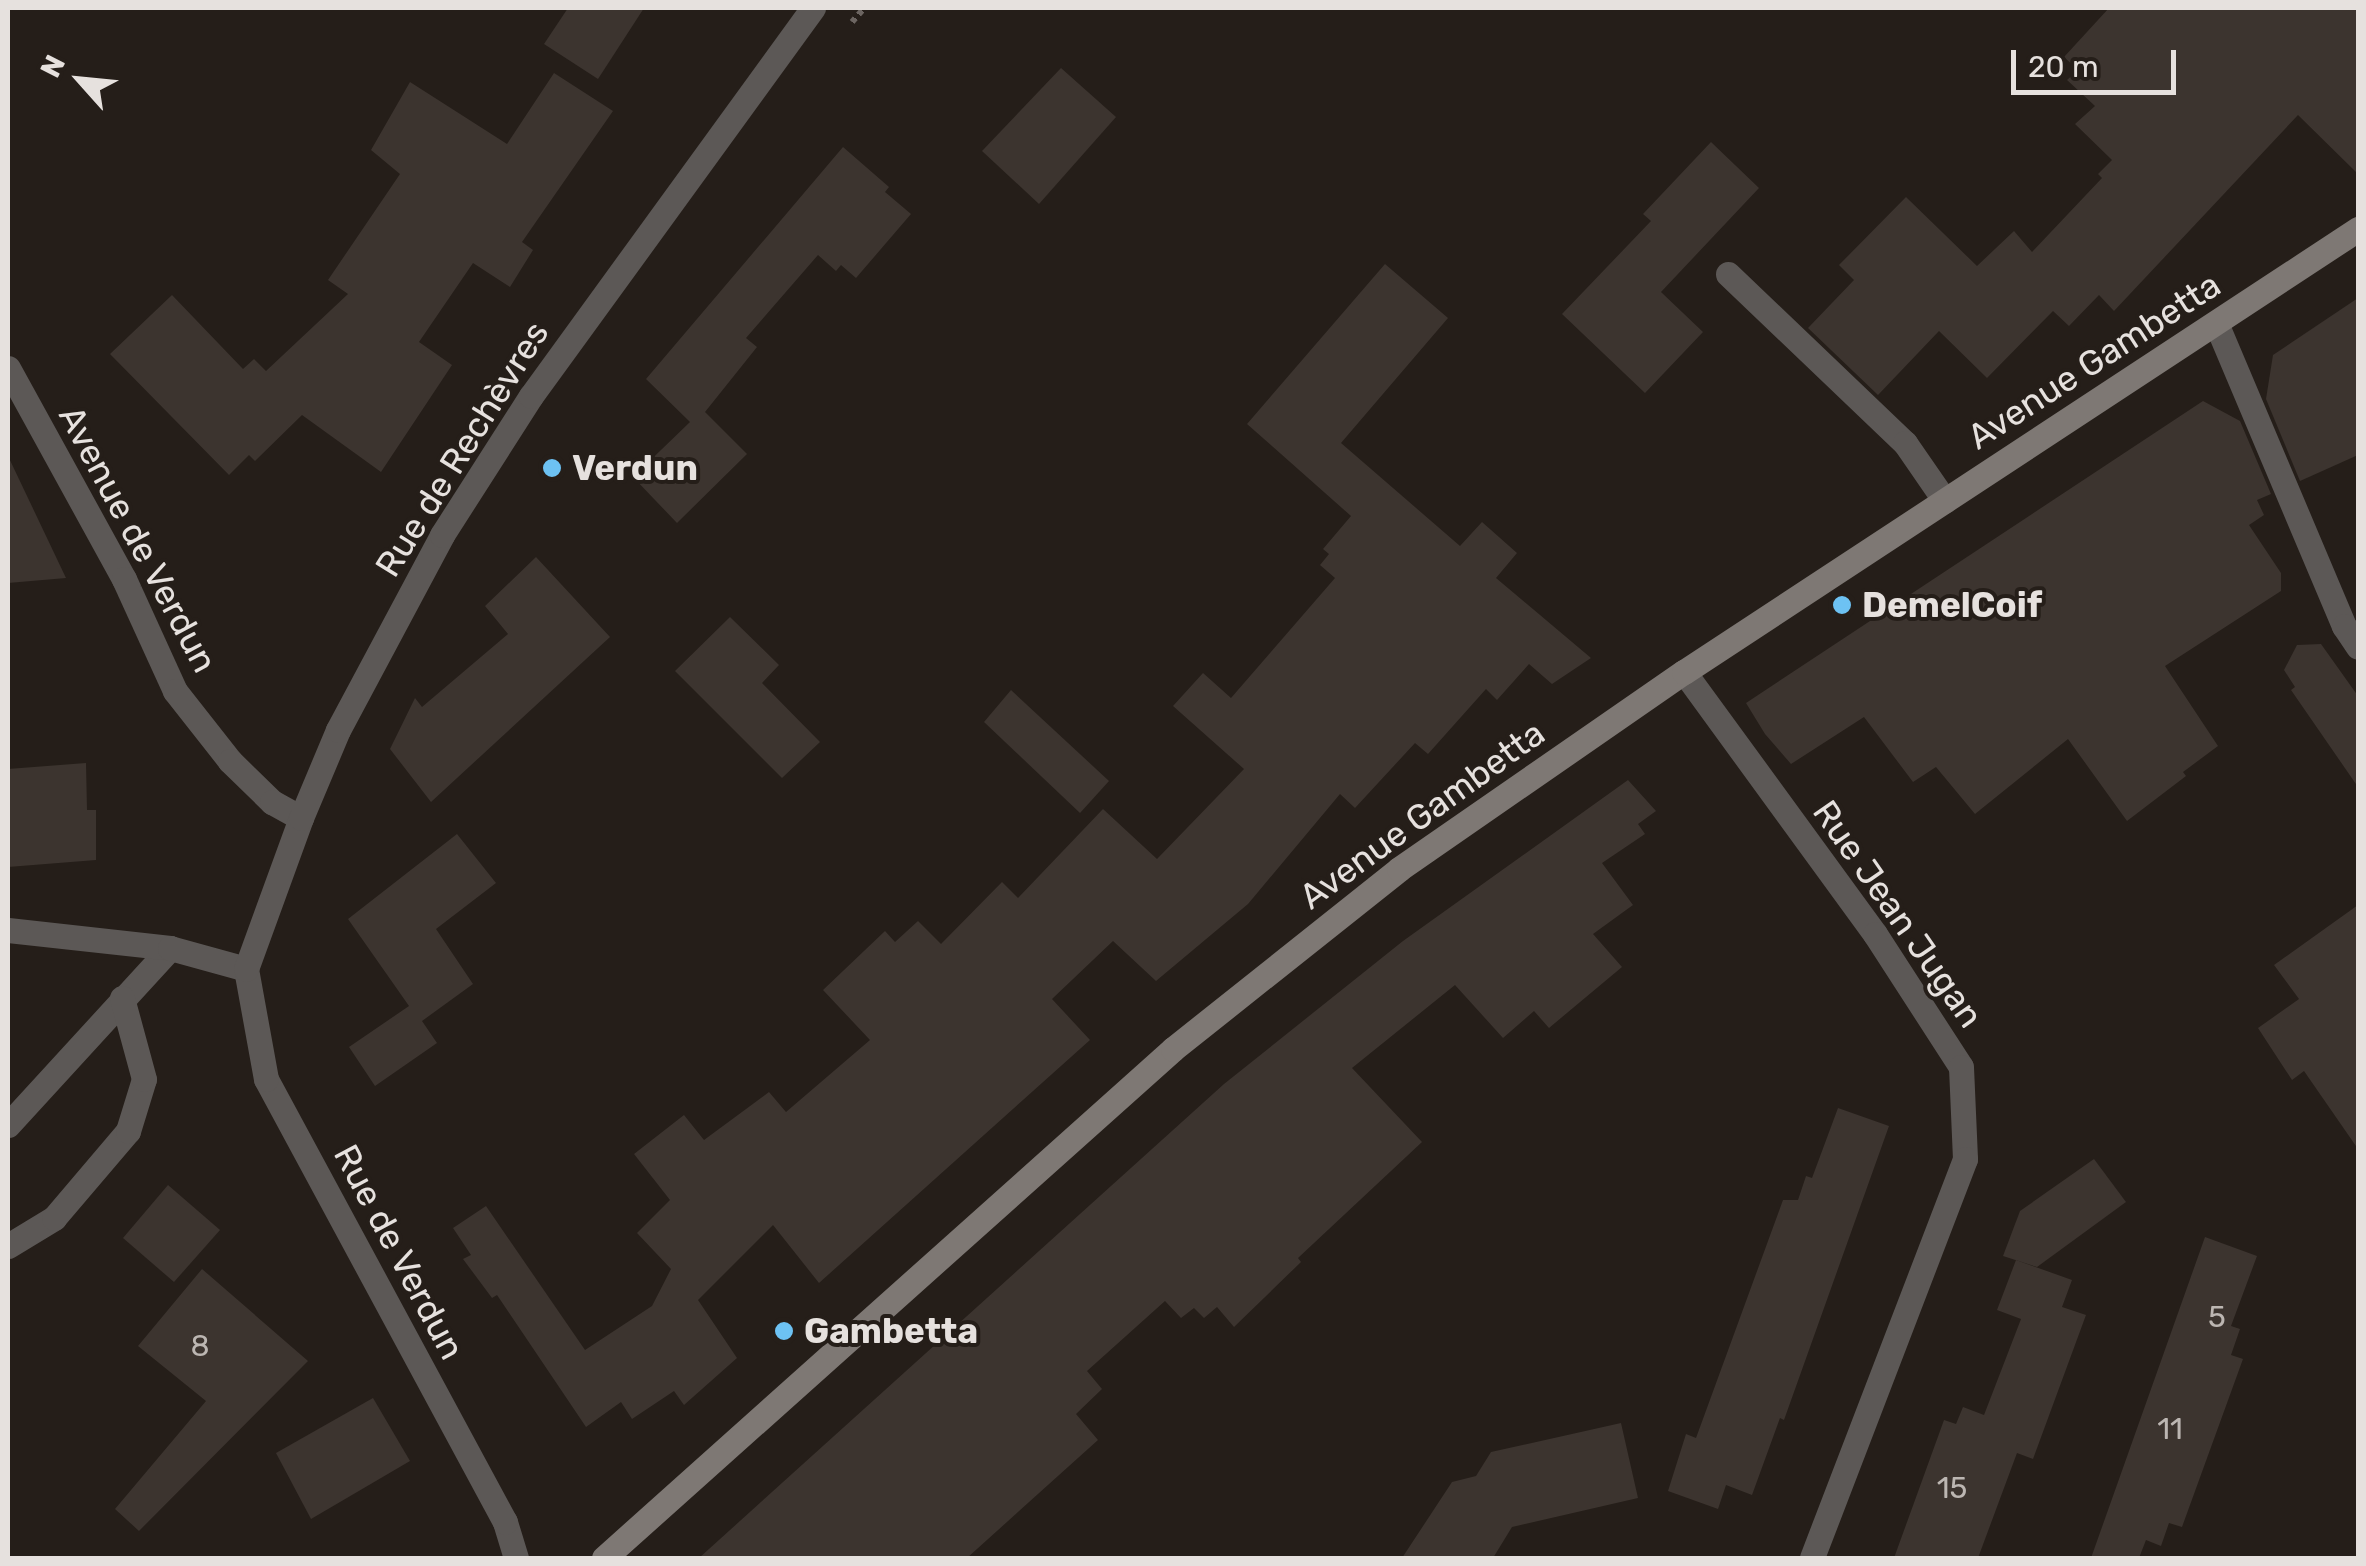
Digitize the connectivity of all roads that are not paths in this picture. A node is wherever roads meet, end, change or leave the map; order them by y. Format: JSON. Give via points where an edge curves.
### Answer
{"nodes":[{"id":1,"x":813,"y":8,"type":"edge"},
{"id":2,"x":2358,"y":229,"type":"edge"},
{"id":3,"x":1728,"y":274,"type":"dead end"},
{"id":4,"x":2216,"y":323,"type":"junction"},
{"id":5,"x":8,"y":368,"type":"edge"},
{"id":6,"x":1945,"y":501,"type":"junction"},
{"id":7,"x":2358,"y":646,"type":"edge"},
{"id":8,"x":1684,"y":672,"type":"junction"},
{"id":9,"x":300,"y":818,"type":"junction"},
{"id":10,"x":8,"y":930,"type":"edge"},
{"id":11,"x":170,"y":948,"type":"junction"},
{"id":12,"x":246,"y":970,"type":"junction"},
{"id":13,"x":122,"y":998,"type":"junction"},
{"id":14,"x":8,"y":1125,"type":"edge"},
{"id":15,"x":8,"y":1246,"type":"edge"},
{"id":16,"x":516,"y":1558,"type":"edge"},
{"id":17,"x":604,"y":1558,"type":"edge"},
{"id":18,"x":1812,"y":1558,"type":"edge"}],
"edges":[{"from":1,"to":9,"type":"street","name":"Rue de Rechèvres","via":[[531,396],[442,536],[338,730]]},
{"from":2,"to":4,"type":"main road","name":"Avenue Gambetta"},
{"from":3,"to":6,"type":"street","via":[[1905,443]]},
{"from":4,"to":6,"type":"main road","name":"Avenue Gambetta"},
{"from":4,"to":7,"type":"street"},
{"from":5,"to":9,"type":"street","name":"Avenue de Verdun","via":[[124,579],[175,692],[230,761],[272,802]]},
{"from":6,"to":8,"type":"main road","name":"Avenue Gambetta"},
{"from":8,"to":17,"type":"main road","name":"Avenue Gambetta","via":[[1398,869],[1173,1049]]},
{"from":8,"to":18,"type":"street","name":"Rue Jean Jugan","via":[[1876,934],[1961,1067],[1965,1159]]},
{"from":9,"to":12,"type":"street","name":"Rue de Rechèvres"},
{"from":10,"to":11,"type":"street"},
{"from":11,"to":12,"type":"street"},
{"from":11,"to":13,"type":"street"},
{"from":12,"to":16,"type":"street","name":"Rue de Verdun","via":[[266,1079],[505,1522]]},
{"from":13,"to":14,"type":"street"},
{"from":13,"to":15,"type":"street","via":[[144,1079],[128,1131],[54,1218]]}]}
